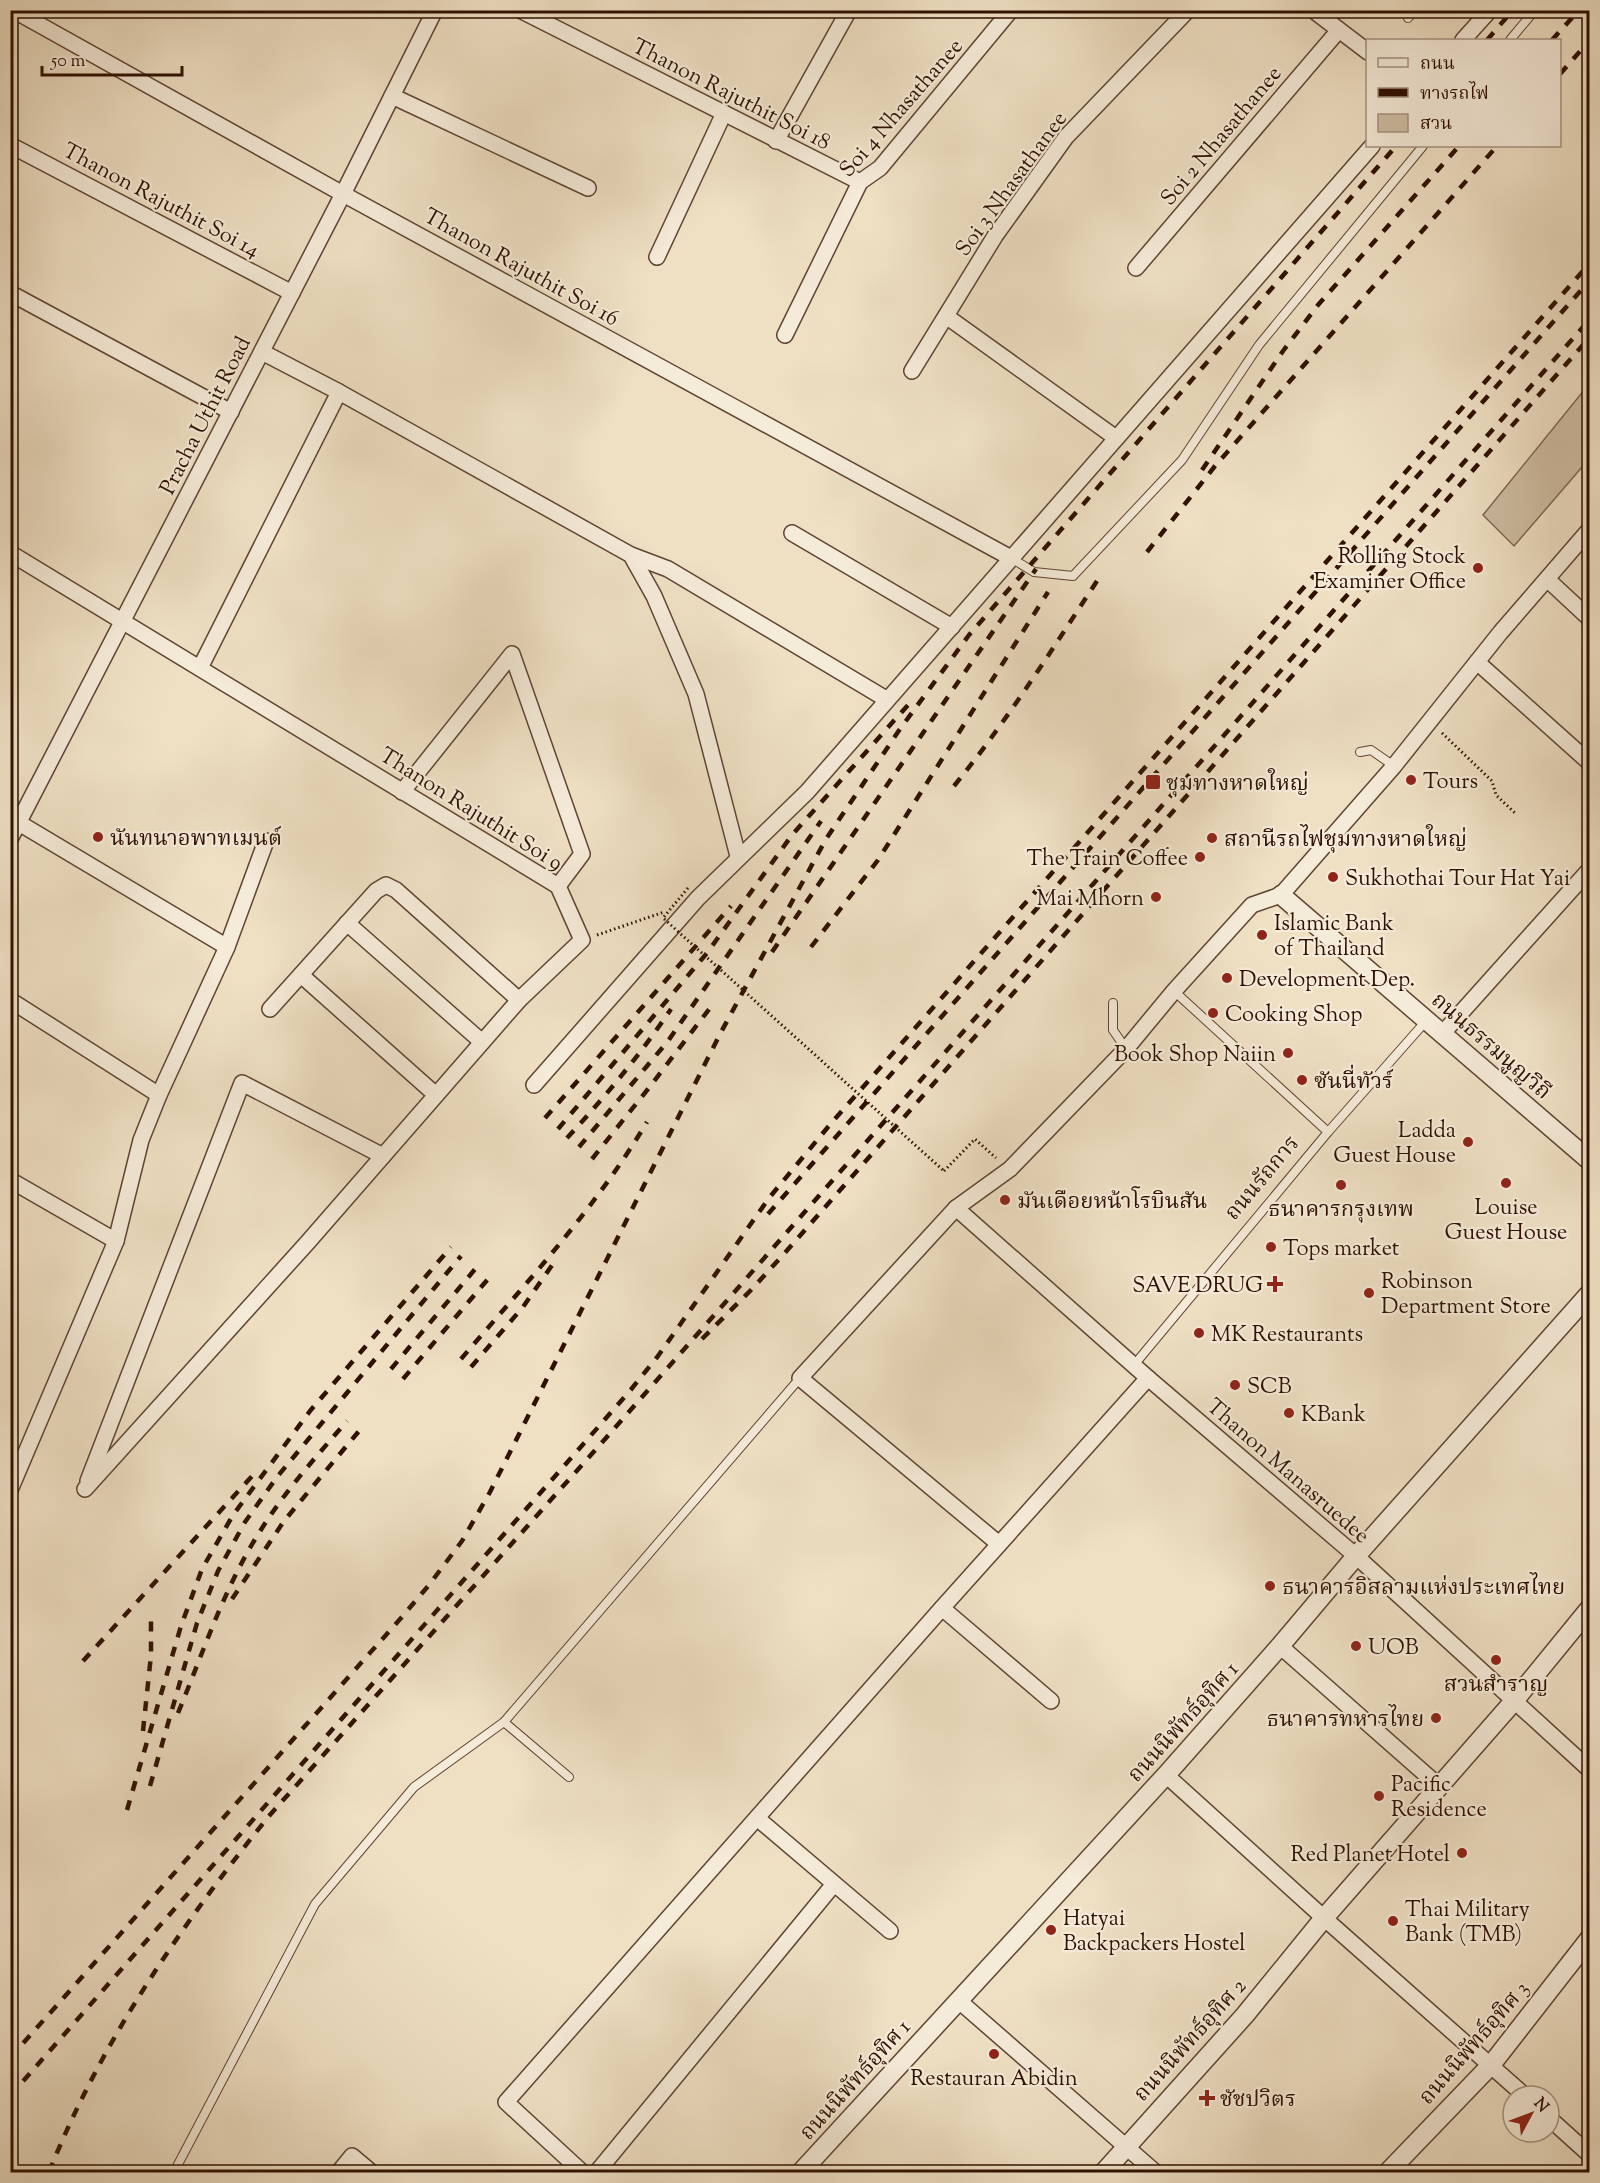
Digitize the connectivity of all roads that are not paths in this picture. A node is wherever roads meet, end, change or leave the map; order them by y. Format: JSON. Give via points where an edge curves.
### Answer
{"nodes":[{"id":1,"x":13,"y":10,"type":"edge"},
{"id":2,"x":435,"y":10,"type":"edge"},
{"id":3,"x":520,"y":10,"type":"edge"},
{"id":4,"x":849,"y":10,"type":"edge"},
{"id":5,"x":1011,"y":10,"type":"edge"},
{"id":6,"x":1188,"y":10,"type":"edge"},
{"id":7,"x":1313,"y":10,"type":"edge"},
{"id":8,"x":1415,"y":10,"type":"edge"},
{"id":9,"x":1490,"y":10,"type":"edge"},
{"id":10,"x":1535,"y":10,"type":"edge"},
{"id":11,"x":1408,"y":18,"type":"dead end"},
{"id":12,"x":1339,"y":30,"type":"junction"},
{"id":13,"x":1464,"y":39,"type":"edge"},
{"id":14,"x":1511,"y":39,"type":"edge"},
{"id":15,"x":1366,"y":50,"type":"edge"},
{"id":16,"x":392,"y":96,"type":"junction"},
{"id":17,"x":724,"y":113,"type":"junction"},
{"id":18,"x":776,"y":141,"type":"junction"},
{"id":19,"x":10,"y":145,"type":"edge"},
{"id":20,"x":1371,"y":147,"type":"edge"},
{"id":21,"x":1422,"y":147,"type":"edge"},
{"id":22,"x":860,"y":182,"type":"junction"},
{"id":23,"x":588,"y":188,"type":"dead end"},
{"id":24,"x":343,"y":194,"type":"junction"},
{"id":25,"x":657,"y":257,"type":"dead end"},
{"id":26,"x":1136,"y":268,"type":"dead end"},
{"id":27,"x":10,"y":293,"type":"edge"},
{"id":28,"x":292,"y":293,"type":"junction"},
{"id":29,"x":946,"y":316,"type":"junction"},
{"id":30,"x":785,"y":335,"type":"dead end"},
{"id":31,"x":262,"y":352,"type":"junction"},
{"id":32,"x":912,"y":371,"type":"dead end"},
{"id":33,"x":339,"y":392,"type":"junction"},
{"id":34,"x":231,"y":412,"type":"junction"},
{"id":35,"x":1116,"y":438,"type":"junction"},
{"id":36,"x":1590,"y":529,"type":"edge"},
{"id":37,"x":792,"y":533,"type":"dead end"},
{"id":38,"x":10,"y":553,"type":"edge"},
{"id":39,"x":631,"y":555,"type":"junction"},
{"id":40,"x":1011,"y":558,"type":"junction"},
{"id":41,"x":1547,"y":579,"type":"junction"},
{"id":42,"x":1590,"y":619,"type":"edge"},
{"id":43,"x":123,"y":623,"type":"junction"},
{"id":44,"x":952,"y":627,"type":"junction"},
{"id":45,"x":1477,"y":662,"type":"junction"},
{"id":46,"x":200,"y":668,"type":"junction"},
{"id":47,"x":886,"y":699,"type":"junction"},
{"id":48,"x":1360,"y":752,"type":"dead end"},
{"id":49,"x":1590,"y":763,"type":"edge"},
{"id":50,"x":1394,"y":766,"type":"junction"},
{"id":51,"x":402,"y":792,"type":"junction"},
{"id":52,"x":19,"y":823,"type":"junction"},
{"id":53,"x":10,"y":839,"type":"edge"},
{"id":54,"x":267,"y":841,"type":"dead end"},
{"id":55,"x":738,"y":856,"type":"junction"},
{"id":56,"x":1590,"y":869,"type":"edge"},
{"id":57,"x":558,"y":886,"type":"junction"},
{"id":58,"x":1281,"y":895,"type":"junction"},
{"id":59,"x":347,"y":923,"type":"junction"},
{"id":60,"x":227,"y":947,"type":"junction"},
{"id":61,"x":301,"y":975,"type":"junction"},
{"id":62,"x":1174,"y":991,"type":"junction"},
{"id":63,"x":10,"y":1000,"type":"edge"},
{"id":64,"x":519,"y":1000,"type":"junction"},
{"id":65,"x":1113,"y":1003,"type":"dead end"},
{"id":66,"x":270,"y":1009,"type":"dead end"},
{"id":67,"x":1426,"y":1021,"type":"junction"},
{"id":68,"x":1442,"y":1034,"type":"junction"},
{"id":69,"x":482,"y":1042,"type":"junction"},
{"id":70,"x":1126,"y":1049,"type":"junction"},
{"id":71,"x":534,"y":1085,"type":"dead end"},
{"id":72,"x":159,"y":1095,"type":"junction"},
{"id":73,"x":436,"y":1095,"type":"junction"},
{"id":74,"x":1328,"y":1132,"type":"junction"},
{"id":75,"x":383,"y":1156,"type":"junction"},
{"id":76,"x":1590,"y":1161,"type":"edge"},
{"id":77,"x":10,"y":1180,"type":"edge"},
{"id":78,"x":956,"y":1208,"type":"junction"},
{"id":79,"x":116,"y":1241,"type":"junction"},
{"id":80,"x":1590,"y":1293,"type":"edge"},
{"id":81,"x":1134,"y":1365,"type":"junction"},
{"id":82,"x":800,"y":1378,"type":"junction"},
{"id":83,"x":1148,"y":1378,"type":"junction"},
{"id":84,"x":10,"y":1490,"type":"edge"},
{"id":85,"x":999,"y":1544,"type":"junction"},
{"id":86,"x":1356,"y":1556,"type":"junction"},
{"id":87,"x":942,"y":1608,"type":"junction"},
{"id":88,"x":1590,"y":1608,"type":"edge"},
{"id":89,"x":1280,"y":1646,"type":"junction"},
{"id":90,"x":1051,"y":1701,"type":"dead end"},
{"id":91,"x":1514,"y":1701,"type":"junction"},
{"id":92,"x":504,"y":1722,"type":"junction"},
{"id":93,"x":1590,"y":1770,"type":"edge"},
{"id":94,"x":1166,"y":1775,"type":"junction"},
{"id":95,"x":569,"y":1777,"type":"dead end"},
{"id":96,"x":1440,"y":1787,"type":"junction"},
{"id":97,"x":757,"y":1818,"type":"junction"},
{"id":98,"x":834,"y":1884,"type":"junction"},
{"id":99,"x":1324,"y":1918,"type":"junction"},
{"id":100,"x":890,"y":1931,"type":"dead end"},
{"id":101,"x":1590,"y":1938,"type":"edge"},
{"id":102,"x":958,"y":2000,"type":"junction"},
{"id":103,"x":1491,"y":2065,"type":"junction"},
{"id":104,"x":1512,"y":2084,"type":"edge"},
{"id":105,"x":1561,"y":2129,"type":"edge"},
{"id":106,"x":1126,"y":2146,"type":"junction"},
{"id":107,"x":1590,"y":2155,"type":"edge"},
{"id":108,"x":174,"y":2172,"type":"edge"},
{"id":109,"x":339,"y":2172,"type":"edge"},
{"id":110,"x":371,"y":2172,"type":"edge"},
{"id":111,"x":582,"y":2172,"type":"edge"},
{"id":112,"x":597,"y":2172,"type":"edge"},
{"id":113,"x":801,"y":2172,"type":"edge"},
{"id":114,"x":1104,"y":2172,"type":"edge"},
{"id":115,"x":1155,"y":2172,"type":"edge"},
{"id":116,"x":1388,"y":2172,"type":"edge"}],
"edges":[{"from":1,"to":24,"type":"street","name":"Thanon Rajuthit Soi 16"},
{"from":2,"to":16,"type":"street","name":"Pracha Uthit Road"},
{"from":3,"to":17,"type":"street","name":"Thanon Rajuthit Soi 18"},
{"from":4,"to":18,"type":"street"},
{"from":5,"to":22,"type":"street","name":"Soi 4 Nhasathanee","via":[[880,168]]},
{"from":6,"to":29,"type":"street","name":"Soi 3 Nhasathanee","via":[[1066,137],[996,236]]},
{"from":7,"to":12,"type":"street"},
{"from":8,"to":11,"type":"lane"},
{"from":9,"to":13,"type":"street"},
{"from":10,"to":14,"type":"lane"},
{"from":12,"to":15,"type":"street"},
{"from":12,"to":26,"type":"street","name":"Soi 2 Nhasathanee"},
{"from":16,"to":23,"type":"street"},
{"from":16,"to":24,"type":"street","name":"Pracha Uthit Road"},
{"from":17,"to":18,"type":"street","name":"Thanon Rajuthit Soi 18"},
{"from":17,"to":25,"type":"street"},
{"from":18,"to":22,"type":"street","name":"Thanon Rajuthit Soi 18"},
{"from":19,"to":28,"type":"street","name":"Thanon Rajuthit Soi 14"},
{"from":20,"to":35,"type":"street"},
{"from":21,"to":40,"type":"lane","via":[[1259,345],[1182,460],[1073,576],[1034,572]]},
{"from":22,"to":30,"type":"street","name":"Soi 4 Nhasathanee"},
{"from":24,"to":28,"type":"street","name":"Pracha Uthit Road"},
{"from":24,"to":40,"type":"street","name":"Thanon Rajuthit Soi 16"},
{"from":27,"to":34,"type":"street"},
{"from":28,"to":31,"type":"street","name":"Pracha Uthit Road"},
{"from":29,"to":32,"type":"street","name":"Soi 3 Nhasathanee"},
{"from":29,"to":35,"type":"street"},
{"from":31,"to":33,"type":"street"},
{"from":31,"to":34,"type":"street","name":"Pracha Uthit Road"},
{"from":33,"to":39,"type":"street"},
{"from":33,"to":46,"type":"street"},
{"from":34,"to":43,"type":"street","name":"Pracha Uthit Road"},
{"from":35,"to":40,"type":"street"},
{"from":36,"to":41,"type":"street"},
{"from":37,"to":44,"type":"street"},
{"from":38,"to":43,"type":"street","name":"Thanon Rajuthit Soi 9"},
{"from":39,"to":47,"type":"street","via":[[668,569]]},
{"from":39,"to":55,"type":"street","via":[[654,596],[696,694]]},
{"from":40,"to":44,"type":"street"},
{"from":41,"to":42,"type":"street"},
{"from":41,"to":45,"type":"street"},
{"from":43,"to":46,"type":"street","name":"Thanon Rajuthit Soi 9"},
{"from":43,"to":52,"type":"street","name":"Pracha Uthit Road"},
{"from":44,"to":47,"type":"street"},
{"from":45,"to":49,"type":"street"},
{"from":45,"to":50,"type":"street"},
{"from":46,"to":51,"type":"street","name":"Thanon Rajuthit Soi 9"},
{"from":47,"to":55,"type":"street","via":[[807,792]]},
{"from":48,"to":50,"type":"lane","via":[[1371,750]]},
{"from":50,"to":58,"type":"street"},
{"from":51,"to":57,"type":"street","name":"Thanon Rajuthit Soi 9"},
{"from":51,"to":57,"type":"street","via":[[512,654],[582,854]]},
{"from":52,"to":53,"type":"street","name":"Pracha Uthit Road"},
{"from":52,"to":60,"type":"street"},
{"from":54,"to":60,"type":"street"},
{"from":55,"to":71,"type":"street"},
{"from":56,"to":68,"type":"street"},
{"from":57,"to":64,"type":"street","name":"Thanon Rajuthit Soi 9","via":[[582,940]]},
{"from":58,"to":62,"type":"street","via":[[1252,905]]},
{"from":58,"to":67,"type":"street","name":"ถนนธรรมนูญวิถี"},
{"from":59,"to":61,"type":"street"},
{"from":59,"to":64,"type":"street","via":[[376,891],[386,885],[392,887]]},
{"from":59,"to":69,"type":"street"},
{"from":60,"to":72,"type":"street"},
{"from":61,"to":66,"type":"street"},
{"from":61,"to":73,"type":"street"},
{"from":62,"to":70,"type":"street"},
{"from":62,"to":74,"type":"lane"},
{"from":63,"to":72,"type":"street"},
{"from":64,"to":69,"type":"street"},
{"from":65,"to":70,"type":"lane","via":[[1113,1030]]},
{"from":67,"to":68,"type":"street","name":"ถนนธรรมนูญวิถี"},
{"from":67,"to":74,"type":"lane","name":"ถนนรัถการ"},
{"from":68,"to":76,"type":"street","name":"ถนนธรรมนูญวิถี"},
{"from":69,"to":73,"type":"street"},
{"from":70,"to":78,"type":"street","via":[[1010,1169]]},
{"from":72,"to":79,"type":"street","via":[[141,1140]]},
{"from":73,"to":75,"type":"street"},
{"from":74,"to":81,"type":"lane","name":"ถนนรัถการ"},
{"from":75,"to":75,"type":"street","via":[[308,1242],[85,1490],[242,1083]]},
{"from":77,"to":79,"type":"street"},
{"from":78,"to":81,"type":"street","name":"Thanon Manasruedee"},
{"from":78,"to":82,"type":"street"},
{"from":79,"to":84,"type":"street"},
{"from":80,"to":86,"type":"street","name":"ถนนนิพัทธ์อุทิศ 1"},
{"from":81,"to":83,"type":"street","name":"Thanon Manasruedee"},
{"from":82,"to":85,"type":"street"},
{"from":82,"to":92,"type":"lane"},
{"from":83,"to":85,"type":"street"},
{"from":83,"to":86,"type":"street","name":"Thanon Manasruedee"},
{"from":85,"to":87,"type":"street"},
{"from":86,"to":89,"type":"street","name":"ถนนนิพัทธ์อุทิศ 1"},
{"from":86,"to":91,"type":"street","name":"Thanon Manasruedee"},
{"from":87,"to":90,"type":"street"},
{"from":87,"to":97,"type":"street"},
{"from":88,"to":91,"type":"street","name":"ถนนนิพัทธ์อุทิศ 2"},
{"from":89,"to":94,"type":"street","name":"ถนนนิพัทธ์อุทิศ 1"},
{"from":89,"to":96,"type":"street"},
{"from":91,"to":93,"type":"street","name":"Thanon Manasruedee"},
{"from":91,"to":96,"type":"street","name":"ถนนนิพัทธ์อุทิศ 2"},
{"from":92,"to":95,"type":"lane"},
{"from":92,"to":108,"type":"lane","via":[[414,1787],[315,1904]]},
{"from":94,"to":99,"type":"street"},
{"from":94,"to":102,"type":"street","name":"ถนนนิพัทธ์อุทิศ 1"},
{"from":96,"to":99,"type":"street","name":"ถนนนิพัทธ์อุทิศ 2"},
{"from":97,"to":98,"type":"street"},
{"from":97,"to":111,"type":"street","via":[[506,2102]]},
{"from":98,"to":100,"type":"street"},
{"from":98,"to":112,"type":"street"},
{"from":99,"to":103,"type":"street"},
{"from":99,"to":106,"type":"street","name":"ถนนนิพัทธ์อุทิศ 2","via":[[1245,2015]]},
{"from":101,"to":103,"type":"street","name":"ถนนนิพัทธ์อุทิศ 3"},
{"from":102,"to":106,"type":"street"},
{"from":102,"to":113,"type":"street","name":"ถนนนิพัทธ์อุทิศ 1"},
{"from":103,"to":104,"type":"street"},
{"from":103,"to":116,"type":"street","name":"ถนนนิพัทธ์อุทิศ 3"},
{"from":105,"to":107,"type":"street"},
{"from":106,"to":114,"type":"street","name":"ถนนนิพัทธ์อุทิศ 2"},
{"from":106,"to":115,"type":"street"},
{"from":109,"to":110,"type":"street","via":[[352,2156]]}]}
